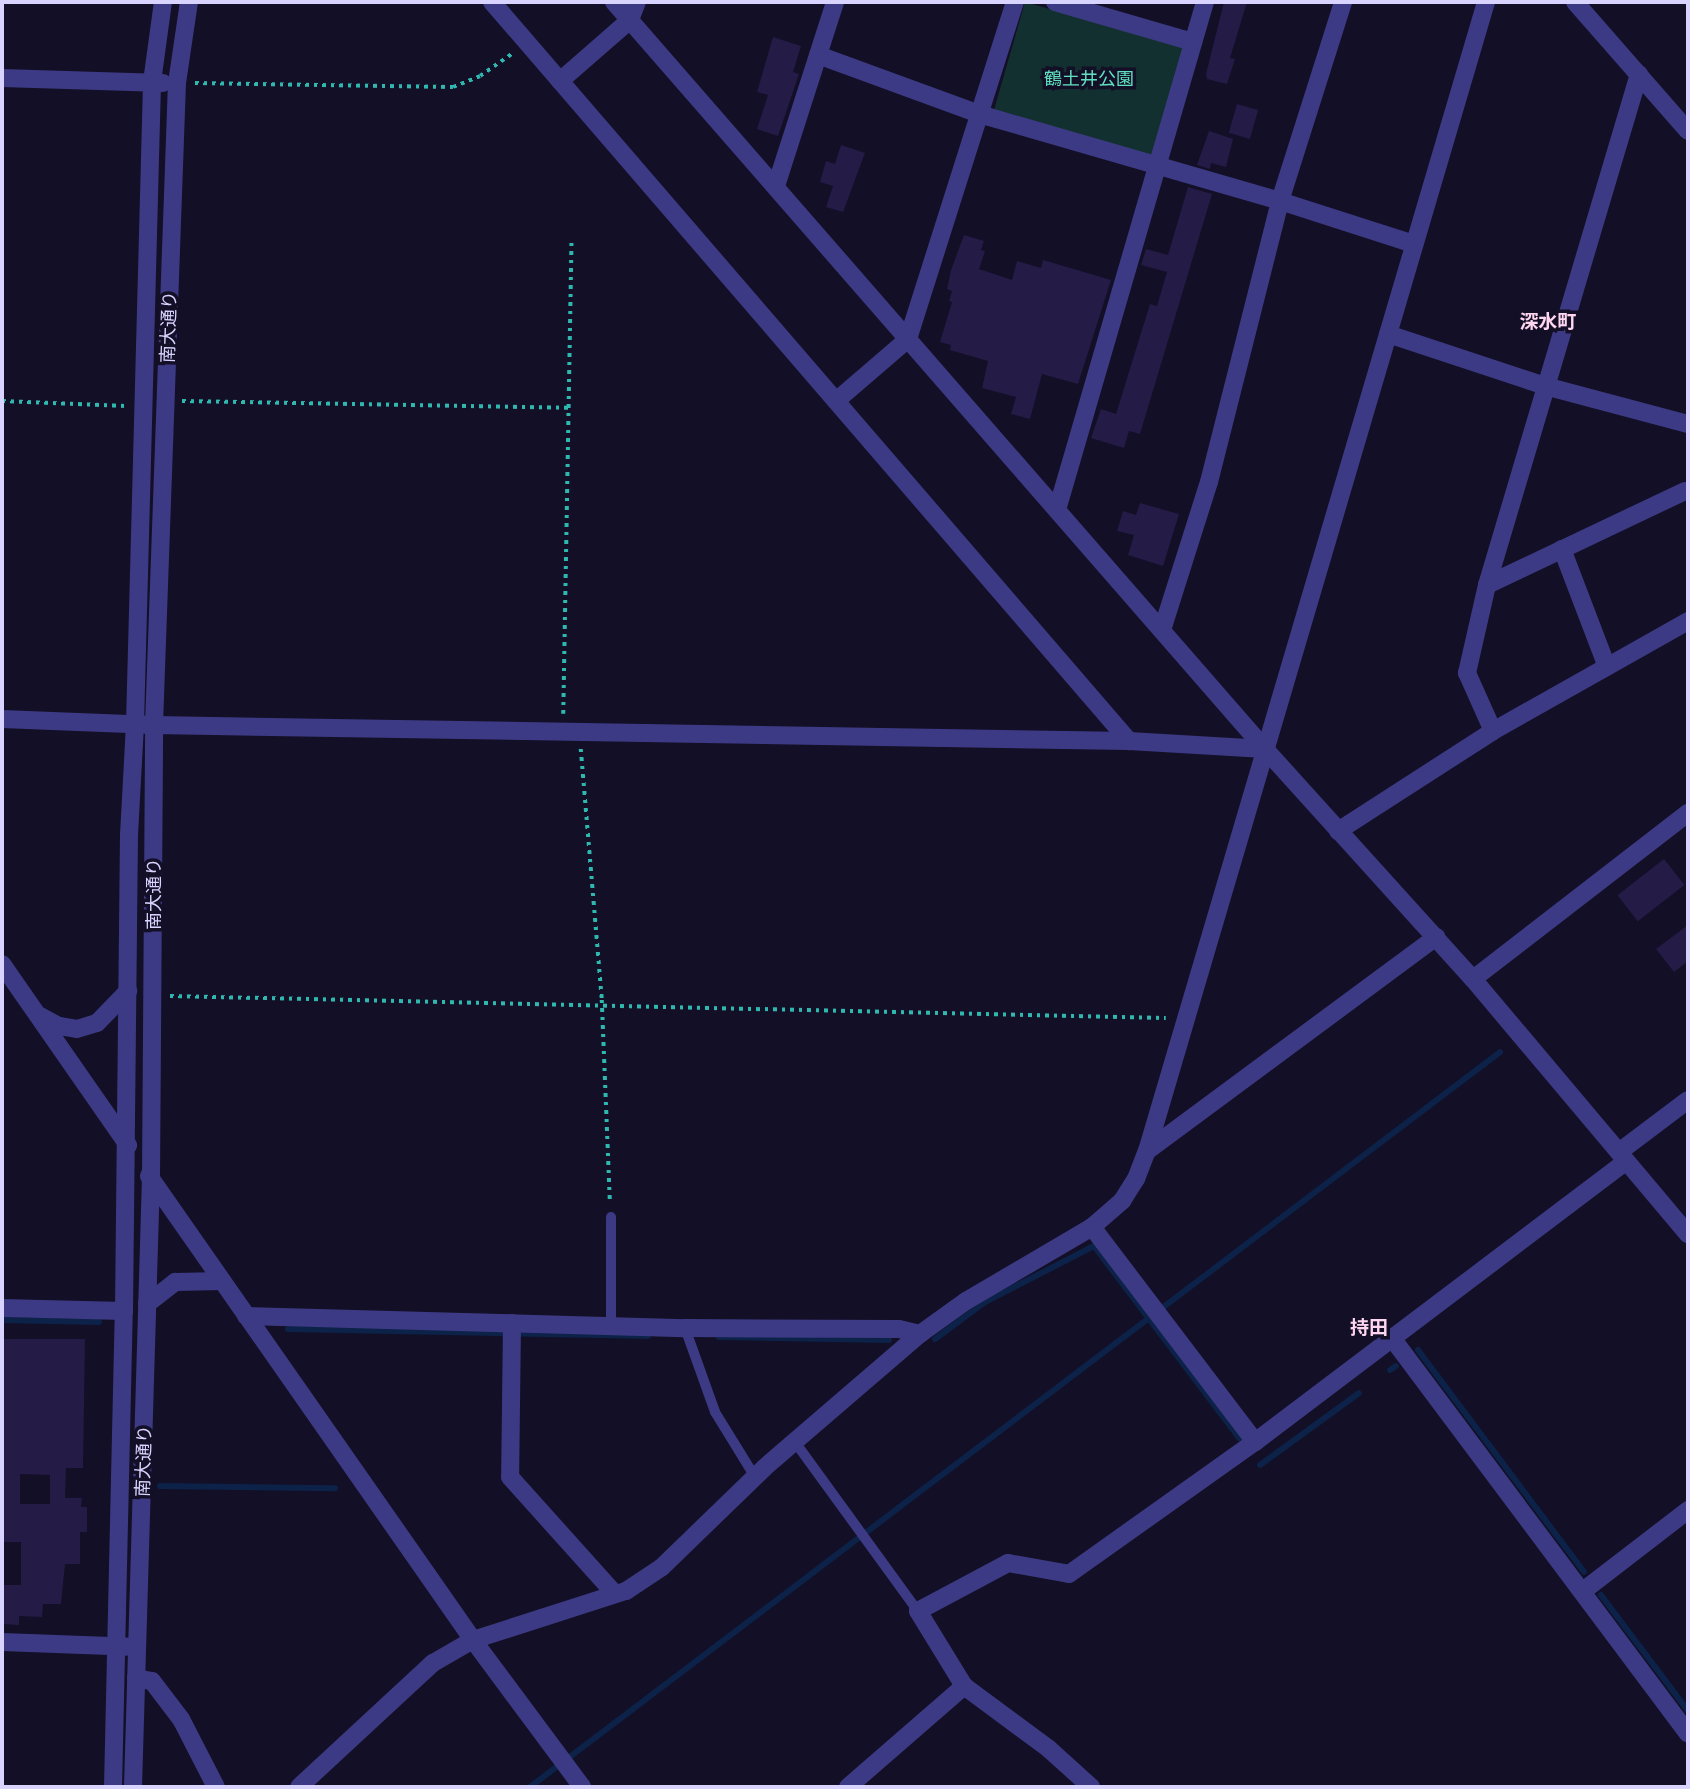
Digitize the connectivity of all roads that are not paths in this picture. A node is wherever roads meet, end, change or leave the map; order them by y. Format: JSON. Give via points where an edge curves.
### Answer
{"nodes":[{"id":1,"x":163,"y":2,"type":"edge"},
{"id":2,"x":189,"y":2,"type":"edge"},
{"id":3,"x":492,"y":2,"type":"edge"},
{"id":4,"x":614,"y":2,"type":"edge"},
{"id":5,"x":638,"y":2,"type":"edge"},
{"id":6,"x":835,"y":2,"type":"edge"},
{"id":7,"x":1015,"y":2,"type":"edge"},
{"id":8,"x":1055,"y":2,"type":"edge"},
{"id":9,"x":1205,"y":2,"type":"edge"},
{"id":10,"x":1343,"y":2,"type":"edge"},
{"id":11,"x":1486,"y":2,"type":"edge"},
{"id":12,"x":1575,"y":2,"type":"edge"},
{"id":13,"x":630,"y":20,"type":"junction"},
{"id":14,"x":1193,"y":42,"type":"junction"},
{"id":15,"x":818,"y":55,"type":"junction"},
{"id":16,"x":1639,"y":74,"type":"junction"},
{"id":17,"x":2,"y":78,"type":"edge"},
{"id":18,"x":560,"y":81,"type":"junction"},
{"id":19,"x":152,"y":82,"type":"junction"},
{"id":20,"x":177,"y":83,"type":"junction"},
{"id":21,"x":979,"y":114,"type":"junction"},
{"id":22,"x":1688,"y":131,"type":"edge"},
{"id":23,"x":1157,"y":167,"type":"junction"},
{"id":24,"x":776,"y":186,"type":"junction"},
{"id":25,"x":1280,"y":201,"type":"junction"},
{"id":26,"x":1415,"y":244,"type":"junction"},
{"id":27,"x":1388,"y":334,"type":"junction"},
{"id":28,"x":908,"y":338,"type":"junction"},
{"id":29,"x":1545,"y":386,"type":"junction"},
{"id":30,"x":836,"y":401,"type":"junction"},
{"id":31,"x":1688,"y":424,"type":"edge"},
{"id":32,"x":1687,"y":490,"type":"edge"},
{"id":33,"x":1057,"y":509,"type":"junction"},
{"id":34,"x":1562,"y":549,"type":"junction"},
{"id":35,"x":1487,"y":585,"type":"junction"},
{"id":36,"x":1688,"y":621,"type":"edge"},
{"id":37,"x":1162,"y":630,"type":"junction"},
{"id":38,"x":1607,"y":667,"type":"junction"},
{"id":39,"x":2,"y":719,"type":"edge"},
{"id":40,"x":135,"y":724,"type":"junction"},
{"id":41,"x":154,"y":725,"type":"junction"},
{"id":42,"x":1493,"y":731,"type":"junction"},
{"id":43,"x":1129,"y":741,"type":"junction"},
{"id":44,"x":1265,"y":749,"type":"junction"},
{"id":45,"x":1688,"y":813,"type":"edge"},
{"id":46,"x":1338,"y":831,"type":"junction"},
{"id":47,"x":1436,"y":937,"type":"junction"},
{"id":48,"x":2,"y":964,"type":"edge"},
{"id":49,"x":1473,"y":979,"type":"junction"},
{"id":50,"x":128,"y":991,"type":"junction"},
{"id":51,"x":37,"y":1014,"type":"junction"},
{"id":52,"x":1688,"y":1100,"type":"edge"},
{"id":53,"x":127,"y":1143,"type":"junction"},
{"id":54,"x":1147,"y":1151,"type":"junction"},
{"id":55,"x":1622,"y":1157,"type":"junction"},
{"id":56,"x":151,"y":1178,"type":"junction"},
{"id":57,"x":611,"y":1217,"type":"road end"},
{"id":58,"x":1093,"y":1227,"type":"junction"},
{"id":59,"x":1688,"y":1234,"type":"edge"},
{"id":60,"x":222,"y":1281,"type":"junction"},
{"id":61,"x":147,"y":1304,"type":"junction"},
{"id":62,"x":2,"y":1308,"type":"edge"},
{"id":63,"x":124,"y":1311,"type":"junction"},
{"id":64,"x":246,"y":1316,"type":"junction"},
{"id":65,"x":512,"y":1323,"type":"junction"},
{"id":66,"x":611,"y":1326,"type":"junction"},
{"id":67,"x":685,"y":1328,"type":"junction"},
{"id":68,"x":920,"y":1334,"type":"junction"},
{"id":69,"x":1392,"y":1338,"type":"junction"},
{"id":70,"x":795,"y":1442,"type":"junction"},
{"id":71,"x":1255,"y":1442,"type":"junction"},
{"id":72,"x":755,"y":1477,"type":"junction"},
{"id":73,"x":1688,"y":1510,"type":"edge"},
{"id":74,"x":1584,"y":1591,"type":"junction"},
{"id":75,"x":615,"y":1594,"type":"junction"},
{"id":76,"x":918,"y":1611,"type":"junction"},
{"id":77,"x":473,"y":1640,"type":"junction"},
{"id":78,"x":2,"y":1642,"type":"edge"},
{"id":79,"x":118,"y":1647,"type":"junction"},
{"id":80,"x":138,"y":1647,"type":"junction"},
{"id":81,"x":136,"y":1678,"type":"junction"},
{"id":82,"x":964,"y":1686,"type":"junction"},
{"id":83,"x":1688,"y":1732,"type":"edge"},
{"id":84,"x":576,"y":1780,"type":"edge"},
{"id":85,"x":113,"y":1787,"type":"edge"},
{"id":86,"x":133,"y":1787,"type":"edge"},
{"id":87,"x":216,"y":1787,"type":"edge"},
{"id":88,"x":299,"y":1787,"type":"edge"},
{"id":89,"x":848,"y":1787,"type":"edge"},
{"id":90,"x":1091,"y":1787,"type":"edge"}],
"edges":[{"from":1,"to":19,"type":"street","name":"南大通り"},
{"from":2,"to":20,"type":"street","name":"南大通り"},
{"from":3,"to":18,"type":"street"},
{"from":4,"to":13,"type":"street"},
{"from":5,"to":13,"type":"street"},
{"from":6,"to":15,"type":"street"},
{"from":7,"to":21,"type":"street"},
{"from":8,"to":14,"type":"street"},
{"from":9,"to":14,"type":"street"},
{"from":10,"to":25,"type":"street"},
{"from":11,"to":26,"type":"street"},
{"from":12,"to":16,"type":"street"},
{"from":13,"to":18,"type":"street"},
{"from":13,"to":24,"type":"street"},
{"from":14,"to":23,"type":"street"},
{"from":15,"to":21,"type":"street"},
{"from":15,"to":24,"type":"street"},
{"from":16,"to":22,"type":"street"},
{"from":16,"to":29,"type":"street"},
{"from":17,"to":19,"type":"street"},
{"from":18,"to":30,"type":"street"},
{"from":19,"to":20,"type":"street"},
{"from":19,"to":40,"type":"street","name":"南大通り"},
{"from":20,"to":41,"type":"street","name":"南大通り"},
{"from":21,"to":23,"type":"street"},
{"from":21,"to":28,"type":"street"},
{"from":23,"to":25,"type":"street"},
{"from":23,"to":33,"type":"street"},
{"from":24,"to":28,"type":"street"},
{"from":25,"to":26,"type":"street"},
{"from":25,"to":37,"type":"street","via":[[1209,482]]},
{"from":26,"to":27,"type":"street"},
{"from":27,"to":29,"type":"street"},
{"from":27,"to":44,"type":"street"},
{"from":28,"to":30,"type":"street"},
{"from":28,"to":33,"type":"street"},
{"from":29,"to":31,"type":"street"},
{"from":29,"to":35,"type":"street"},
{"from":30,"to":43,"type":"street"},
{"from":32,"to":34,"type":"street"},
{"from":33,"to":37,"type":"street"},
{"from":34,"to":35,"type":"street"},
{"from":34,"to":38,"type":"street"},
{"from":35,"to":42,"type":"street","via":[[1467,673]]},
{"from":36,"to":38,"type":"street"},
{"from":37,"to":44,"type":"street"},
{"from":38,"to":42,"type":"street"},
{"from":39,"to":40,"type":"street"},
{"from":40,"to":41,"type":"street"},
{"from":40,"to":50,"type":"street","name":"南大通り"},
{"from":41,"to":43,"type":"street"},
{"from":41,"to":56,"type":"street","name":"南大通り"},
{"from":42,"to":46,"type":"street"},
{"from":43,"to":44,"type":"street"},
{"from":44,"to":46,"type":"street"},
{"from":44,"to":54,"type":"street"},
{"from":45,"to":49,"type":"street"},
{"from":46,"to":47,"type":"street"},
{"from":47,"to":49,"type":"street"},
{"from":47,"to":54,"type":"street"},
{"from":48,"to":51,"type":"street"},
{"from":49,"to":55,"type":"street"},
{"from":50,"to":51,"type":"street","via":[[97,1023],[59,1026]]},
{"from":50,"to":53,"type":"street","name":"南大通り"},
{"from":51,"to":53,"type":"street"},
{"from":52,"to":55,"type":"street"},
{"from":53,"to":56,"type":"street"},
{"from":53,"to":63,"type":"street","name":"南大通り"},
{"from":54,"to":58,"type":"street","via":[[1122,1201]]},
{"from":55,"to":59,"type":"street"},
{"from":55,"to":69,"type":"street"},
{"from":56,"to":60,"type":"street"},
{"from":56,"to":61,"type":"street","name":"南大通り"},
{"from":57,"to":66,"type":"lane"},
{"from":58,"to":68,"type":"street","via":[[966,1301]]},
{"from":58,"to":71,"type":"street"},
{"from":60,"to":61,"type":"street","via":[[175,1282]]},
{"from":60,"to":64,"type":"street"},
{"from":61,"to":80,"type":"street","name":"南大通り"},
{"from":62,"to":63,"type":"street"},
{"from":63,"to":79,"type":"street","name":"南大通り"},
{"from":64,"to":65,"type":"street"},
{"from":64,"to":77,"type":"street"},
{"from":65,"to":66,"type":"street"},
{"from":65,"to":75,"type":"street","via":[[510,1477]]},
{"from":66,"to":67,"type":"street"},
{"from":67,"to":68,"type":"street","via":[[899,1329]]},
{"from":67,"to":72,"type":"lane","via":[[715,1412]]},
{"from":68,"to":70,"type":"street"},
{"from":69,"to":71,"type":"street"},
{"from":69,"to":74,"type":"street"},
{"from":70,"to":72,"type":"street"},
{"from":70,"to":76,"type":"lane"},
{"from":71,"to":76,"type":"street","via":[[1069,1574],[1008,1563]]},
{"from":72,"to":75,"type":"street","via":[[662,1567]]},
{"from":73,"to":74,"type":"street"},
{"from":74,"to":83,"type":"street"},
{"from":75,"to":77,"type":"street"},
{"from":76,"to":82,"type":"street"},
{"from":77,"to":84,"type":"street"},
{"from":77,"to":88,"type":"street","via":[[433,1664]]},
{"from":78,"to":79,"type":"street"},
{"from":79,"to":80,"type":"street"},
{"from":79,"to":85,"type":"street","name":"南大通り"},
{"from":80,"to":81,"type":"street","name":"南大通り"},
{"from":81,"to":86,"type":"street","name":"南大通り"},
{"from":81,"to":87,"type":"street","via":[[152,1681],[181,1720]]},
{"from":82,"to":89,"type":"street"},
{"from":82,"to":90,"type":"street","via":[[1049,1749]]}]}
